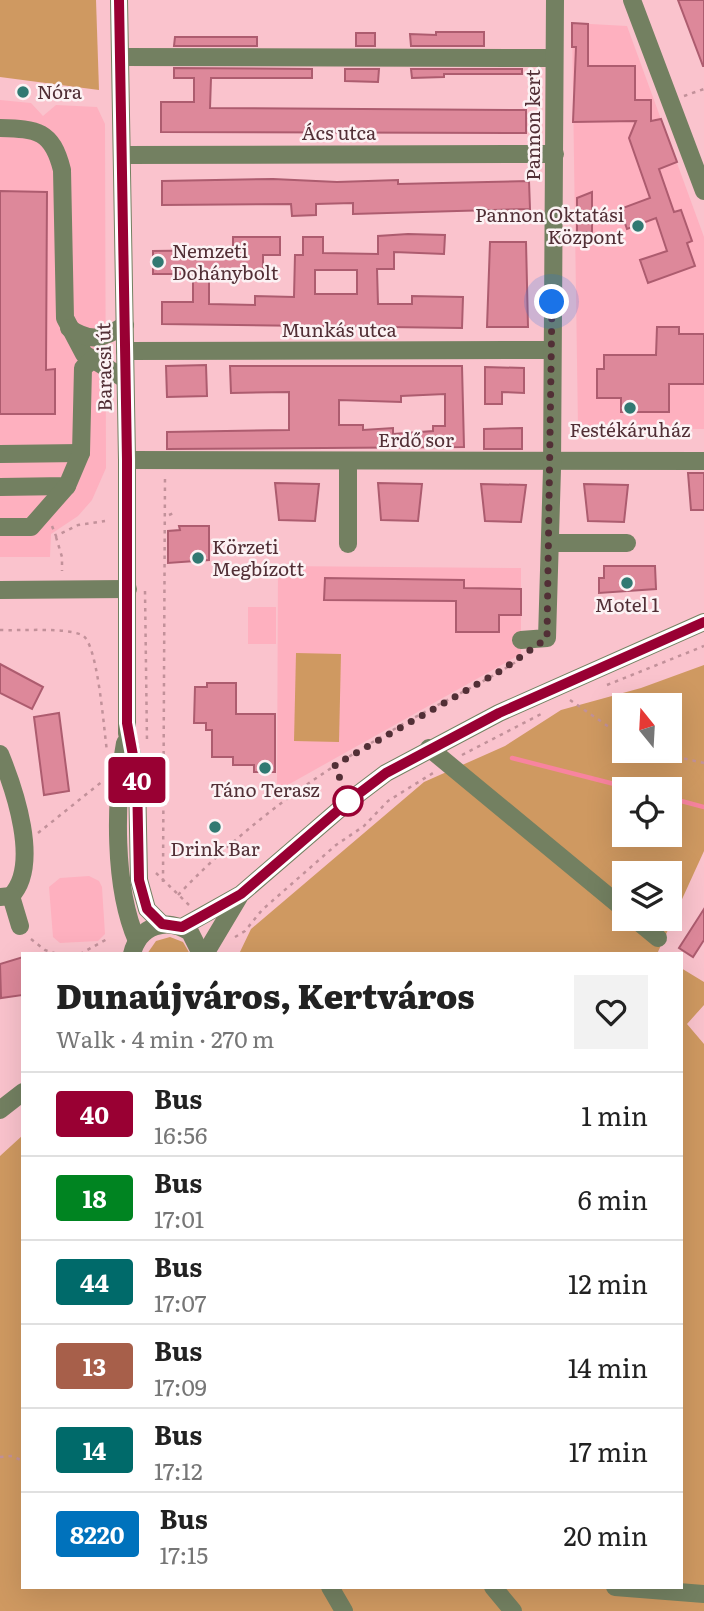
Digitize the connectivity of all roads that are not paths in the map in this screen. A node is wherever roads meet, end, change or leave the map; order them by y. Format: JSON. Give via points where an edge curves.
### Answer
{"nodes":[{"id":1,"x":119,"y":0,"type":"edge"},
{"id":2,"x":555,"y":0,"type":"edge"},
{"id":3,"x":632,"y":0,"type":"edge"},
{"id":4,"x":120,"y":57,"type":"junction"},
{"id":5,"x":554,"y":58,"type":"junction"},
{"id":6,"x":0,"y":128,"type":"edge"},
{"id":7,"x":555,"y":154,"type":"junction"},
{"id":8,"x":123,"y":155,"type":"junction"},
{"id":9,"x":704,"y":191,"type":"edge"},
{"id":10,"x":125,"y":326,"type":"junction"},
{"id":11,"x":69,"y":328,"type":"junction"},
{"id":12,"x":125,"y":351,"type":"junction"},
{"id":13,"x":552,"y":351,"type":"junction"},
{"id":14,"x":93,"y":360,"type":"junction"},
{"id":15,"x":125,"y":379,"type":"junction"},
{"id":16,"x":81,"y":453,"type":"junction"},
{"id":17,"x":0,"y":454,"type":"edge"},
{"id":18,"x":127,"y":460,"type":"junction"},
{"id":19,"x":348,"y":461,"type":"junction"},
{"id":20,"x":552,"y":461,"type":"junction"},
{"id":21,"x":704,"y":461,"type":"edge"},
{"id":22,"x":67,"y":486,"type":"junction"},
{"id":23,"x":0,"y":487,"type":"edge"},
{"id":24,"x":0,"y":527,"type":"edge"},
{"id":25,"x":550,"y":543,"type":"junction"},
{"id":26,"x":627,"y":543,"type":"dead end"},
{"id":27,"x":348,"y":544,"type":"dead end"},
{"id":28,"x":137,"y":589,"type":"junction"},
{"id":29,"x":0,"y":590,"type":"edge"},
{"id":30,"x":704,"y":622,"type":"edge"},
{"id":31,"x":521,"y":640,"type":"dead end"},
{"id":32,"x":127,"y":733,"type":"junction"},
{"id":33,"x":429,"y":748,"type":"junction"},
{"id":34,"x":0,"y":754,"type":"edge"},
{"id":35,"x":241,"y":894,"type":"junction"},
{"id":36,"x":6,"y":897,"type":"edge"},
{"id":37,"x":612,"y":899,"type":"edge"},
{"id":38,"x":162,"y":924,"type":"junction"},
{"id":39,"x":20,"y":926,"type":"road end"},
{"id":40,"x":182,"y":927,"type":"junction"},
{"id":41,"x":650,"y":931,"type":"edge"},
{"id":42,"x":658,"y":938,"type":"dead end"},
{"id":43,"x":135,"y":947,"type":"edge"},
{"id":44,"x":202,"y":952,"type":"edge"},
{"id":45,"x":204,"y":952,"type":"edge"},
{"id":46,"x":21,"y":1094,"type":"edge"},
{"id":47,"x":0,"y":1110,"type":"edge"},
{"id":48,"x":331,"y":1589,"type":"edge"},
{"id":49,"x":495,"y":1589,"type":"edge"},
{"id":50,"x":640,"y":1589,"type":"edge"},
{"id":51,"x":704,"y":1594,"type":"edge"},
{"id":52,"x":344,"y":1611,"type":"edge"},
{"id":53,"x":513,"y":1611,"type":"edge"}],
"edges":[{"from":1,"to":4,"type":"street","name":"Baracsi út"},
{"from":2,"to":5,"type":"street","name":"Pannon kert"},
{"from":3,"to":9,"type":"street"},
{"from":4,"to":5,"type":"street"},
{"from":4,"to":8,"type":"street","name":"Baracsi út"},
{"from":5,"to":7,"type":"street","name":"Pannon kert"},
{"from":6,"to":11,"type":"street","via":[[32,129],[48,138],[58,152],[63,304]]},
{"from":7,"to":8,"type":"street","name":"Ács utca"},
{"from":7,"to":13,"type":"street","name":"Pannon kert"},
{"from":8,"to":10,"type":"street","name":"Baracsi út"},
{"from":10,"to":11,"type":"street","via":[[90,340]]},
{"from":10,"to":12,"type":"street","name":"Baracsi út"},
{"from":11,"to":14,"type":"street"},
{"from":12,"to":13,"type":"street","name":"Munkás utca"},
{"from":12,"to":15,"type":"street","name":"Baracsi út"},
{"from":13,"to":20,"type":"street","name":"Pannon kert"},
{"from":14,"to":15,"type":"street"},
{"from":14,"to":16,"type":"street","via":[[83,368]]},
{"from":15,"to":18,"type":"street","name":"Baracsi út"},
{"from":16,"to":17,"type":"street"},
{"from":16,"to":22,"type":"street"},
{"from":18,"to":19,"type":"street","name":"Erdő sor"},
{"from":18,"to":28,"type":"street","name":"Baracsi út"},
{"from":19,"to":20,"type":"street","name":"Erdő sor"},
{"from":19,"to":27,"type":"street"},
{"from":20,"to":21,"type":"street","name":"Erdő sor"},
{"from":20,"to":25,"type":"street","name":"Pannon kert"},
{"from":22,"to":23,"type":"street"},
{"from":22,"to":24,"type":"street","via":[[31,527]]},
{"from":25,"to":26,"type":"street"},
{"from":25,"to":31,"type":"street","name":"Pannon kert","via":[[547,638]]},
{"from":28,"to":29,"type":"street"},
{"from":28,"to":32,"type":"street","name":"Baracsi út"},
{"from":30,"to":33,"type":"street","via":[[571,679]]},
{"from":32,"to":38,"type":"street","name":"Baracsi út","via":[[137,777],[139,880],[147,909]]},
{"from":32,"to":43,"type":"street","name":"Baracsi út","via":[[120,776],[121,871]]},
{"from":33,"to":35,"type":"street","via":[[349,801]]},
{"from":33,"to":37,"type":"street"},
{"from":34,"to":36,"type":"street","via":[[15,796],[24,843],[22,882]]},
{"from":35,"to":40,"type":"street"},
{"from":35,"to":45,"type":"street"},
{"from":36,"to":39,"type":"street"},
{"from":38,"to":40,"type":"street"},
{"from":38,"to":43,"type":"street","via":[[144,932]]},
{"from":40,"to":44,"type":"street","via":[[197,940]]},
{"from":41,"to":42,"type":"street"},
{"from":46,"to":47,"type":"street"},
{"from":48,"to":52,"type":"street"},
{"from":49,"to":53,"type":"street"},
{"from":50,"to":51,"type":"street"}]}
